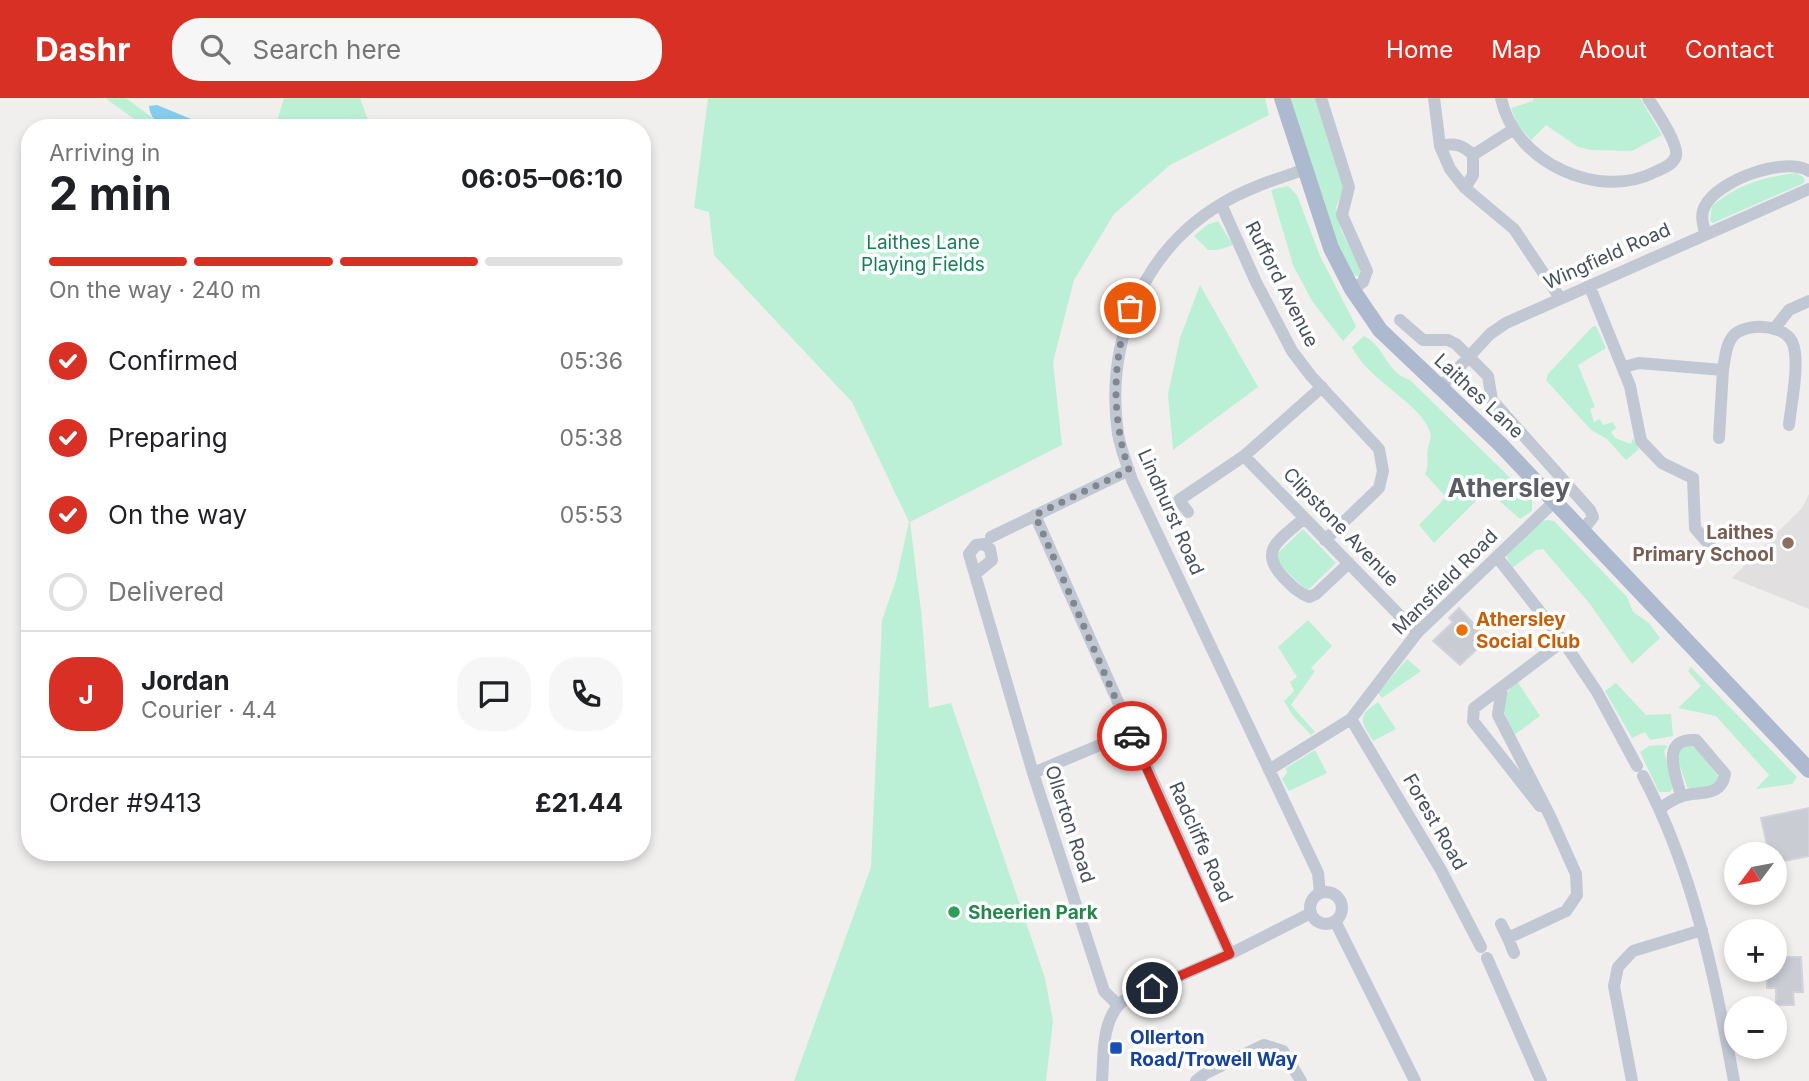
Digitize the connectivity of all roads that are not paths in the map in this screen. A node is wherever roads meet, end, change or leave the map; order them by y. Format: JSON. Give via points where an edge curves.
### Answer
{"nodes":[{"id":1,"x":1282,"y":98,"type":"edge"},
{"id":2,"x":1321,"y":98,"type":"edge"},
{"id":3,"x":1434,"y":98,"type":"edge"},
{"id":4,"x":1501,"y":98,"type":"edge"},
{"id":5,"x":1648,"y":98,"type":"edge"},
{"id":6,"x":1514,"y":129,"type":"junction"},
{"id":7,"x":1440,"y":146,"type":"junction"},
{"id":8,"x":1473,"y":155,"type":"junction"},
{"id":9,"x":1306,"y":169,"type":"junction"},
{"id":10,"x":1809,"y":171,"type":"edge"},
{"id":11,"x":1465,"y":188,"type":"junction"},
{"id":12,"x":1809,"y":189,"type":"edge"},
{"id":13,"x":1221,"y":204,"type":"junction"},
{"id":14,"x":1705,"y":233,"type":"junction"},
{"id":15,"x":1589,"y":285,"type":"junction"},
{"id":16,"x":1352,"y":289,"type":"junction"},
{"id":17,"x":1560,"y":298,"type":"junction"},
{"id":18,"x":1809,"y":301,"type":"edge"},
{"id":19,"x":1400,"y":320,"type":"dead end"},
{"id":20,"x":1774,"y":329,"type":"junction"},
{"id":21,"x":1470,"y":357,"type":"junction"},
{"id":22,"x":1624,"y":367,"type":"junction"},
{"id":23,"x":1723,"y":370,"type":"junction"},
{"id":24,"x":1322,"y":387,"type":"junction"},
{"id":25,"x":1440,"y":388,"type":"junction"},
{"id":26,"x":1789,"y":425,"type":"dead end"},
{"id":27,"x":1719,"y":438,"type":"dead end"},
{"id":28,"x":1244,"y":456,"type":"junction"},
{"id":29,"x":1129,"y":470,"type":"junction"},
{"id":30,"x":1555,"y":501,"type":"junction"},
{"id":31,"x":1188,"y":512,"type":"dead end"},
{"id":32,"x":1035,"y":515,"type":"junction"},
{"id":33,"x":1304,"y":518,"type":"junction"},
{"id":34,"x":1582,"y":531,"type":"junction"},
{"id":35,"x":991,"y":537,"type":"dead end"},
{"id":36,"x":1325,"y":540,"type":"junction"},
{"id":37,"x":1713,"y":549,"type":"dead end"},
{"id":38,"x":1497,"y":557,"type":"junction"},
{"id":39,"x":1349,"y":563,"type":"junction"},
{"id":40,"x":975,"y":574,"type":"dead end"},
{"id":41,"x":1410,"y":626,"type":"dead end"},
{"id":42,"x":1563,"y":640,"type":"junction"},
{"id":43,"x":1502,"y":687,"type":"junction"},
{"id":44,"x":1351,"y":719,"type":"junction"},
{"id":45,"x":1131,"y":732,"type":"junction"},
{"id":46,"x":1269,"y":770,"type":"junction"},
{"id":47,"x":1809,"y":770,"type":"edge"},
{"id":48,"x":1033,"y":773,"type":"junction"},
{"id":49,"x":1681,"y":796,"type":"junction"},
{"id":50,"x":1660,"y":808,"type":"junction"},
{"id":51,"x":1550,"y":816,"type":"junction"},
{"id":52,"x":1320,"y":893,"type":"junction"},
{"id":53,"x":1311,"y":913,"type":"junction"},
{"id":54,"x":1335,"y":921,"type":"junction"},
{"id":55,"x":1501,"y":924,"type":"dead end"},
{"id":56,"x":1702,"y":930,"type":"junction"},
{"id":57,"x":1508,"y":938,"type":"junction"},
{"id":58,"x":1514,"y":953,"type":"dead end"},
{"id":59,"x":1230,"y":954,"type":"junction"},
{"id":60,"x":1118,"y":1005,"type":"junction"},
{"id":61,"x":1102,"y":1081,"type":"edge"},
{"id":62,"x":1196,"y":1081,"type":"edge"},
{"id":63,"x":1301,"y":1081,"type":"edge"},
{"id":64,"x":1415,"y":1081,"type":"edge"},
{"id":65,"x":1541,"y":1081,"type":"edge"},
{"id":66,"x":1632,"y":1081,"type":"edge"},
{"id":67,"x":1734,"y":1081,"type":"edge"}],
"edges":[{"from":1,"to":9,"type":"main road","name":"Laithes Lane"},
{"from":2,"to":16,"type":"street","via":[[1349,187],[1342,215],[1367,271],[1363,282]]},
{"from":3,"to":7,"type":"street"},
{"from":4,"to":6,"type":"street"},
{"from":5,"to":6,"type":"street","via":[[1676,155],[1671,164],[1628,181],[1574,176],[1525,145]]},
{"from":6,"to":8,"type":"street"},
{"from":7,"to":8,"type":"street","via":[[1454,144]]},
{"from":7,"to":11,"type":"street"},
{"from":8,"to":11,"type":"street","via":[[1473,175]]},
{"from":9,"to":13,"type":"street","name":"Lindhurst Road"},
{"from":9,"to":16,"type":"main road","name":"Laithes Lane","via":[[1331,248]]},
{"from":10,"to":14,"type":"street","via":[[1800,165],[1777,167],[1735,181],[1705,205]]},
{"from":11,"to":17,"type":"street","via":[[1514,229]]},
{"from":12,"to":14,"type":"street","name":"Wingfield Road"},
{"from":13,"to":24,"type":"street","name":"Rufford Avenue","via":[[1292,351]]},
{"from":13,"to":29,"type":"street","name":"Lindhurst Road","via":[[1167,250],[1130,308],[1118,353],[1115,392],[1118,435]]},
{"from":14,"to":15,"type":"street","name":"Wingfield Road"},
{"from":15,"to":17,"type":"street","name":"Wingfield Road"},
{"from":15,"to":22,"type":"street"},
{"from":16,"to":25,"type":"main road","name":"Laithes Lane","via":[[1380,330]]},
{"from":17,"to":21,"type":"street","name":"Wingfield Road","via":[[1506,323]]},
{"from":18,"to":20,"type":"street","via":[[1790,310]]},
{"from":19,"to":21,"type":"street","name":"Laithes Lane","via":[[1423,341],[1448,340]]},
{"from":20,"to":23,"type":"street","via":[[1759,327],[1735,335]]},
{"from":20,"to":26,"type":"street","via":[[1788,336],[1794,350]]},
{"from":21,"to":25,"type":"street","name":"Wingfield Road"},
{"from":21,"to":34,"type":"street","name":"Laithes Lane","via":[[1488,376],[1492,400],[1590,510],[1593,517]]},
{"from":22,"to":23,"type":"street","via":[[1639,363]]},
{"from":22,"to":37,"type":"street","via":[[1641,441],[1662,463],[1693,478],[1695,528]]},
{"from":23,"to":27,"type":"street"},
{"from":24,"to":28,"type":"street"},
{"from":24,"to":36,"type":"street","name":"Rufford Avenue","via":[[1379,449],[1383,471],[1379,488]]},
{"from":25,"to":30,"type":"main road","name":"Laithes Lane"},
{"from":28,"to":31,"type":"street","via":[[1179,500]]},
{"from":28,"to":33,"type":"street","name":"Clipstone Avenue"},
{"from":29,"to":32,"type":"street"},
{"from":29,"to":46,"type":"street","name":"Lindhurst Road"},
{"from":30,"to":34,"type":"main road","name":"Laithes Lane"},
{"from":30,"to":38,"type":"street","name":"Mansfield Road"},
{"from":32,"to":35,"type":"street"},
{"from":32,"to":45,"type":"street","name":"Radcliffe Road"},
{"from":33,"to":36,"type":"street","name":"Clipstone Avenue"},
{"from":33,"to":39,"type":"street","via":[[1270,555],[1272,565],[1298,593],[1316,594]]},
{"from":34,"to":47,"type":"main road","name":"Laithes Lane"},
{"from":36,"to":39,"type":"street","name":"Clipstone Avenue"},
{"from":38,"to":42,"type":"street"},
{"from":38,"to":44,"type":"street","name":"Mansfield Road","via":[[1417,633]]},
{"from":39,"to":41,"type":"street","name":"Clipstone Avenue"},
{"from":40,"to":48,"type":"street","name":"Ollerton Road"},
{"from":42,"to":43,"type":"street"},
{"from":42,"to":50,"type":"street","via":[[1598,692]]},
{"from":43,"to":51,"type":"street","via":[[1498,715]]},
{"from":43,"to":51,"type":"street","via":[[1474,708],[1473,721]]},
{"from":44,"to":46,"type":"street","name":"Mansfield Road"},
{"from":44,"to":65,"type":"street","name":"Forest Road","via":[[1441,870],[1484,952]]},
{"from":45,"to":48,"type":"street"},
{"from":45,"to":59,"type":"street","name":"Radcliffe Road"},
{"from":46,"to":52,"type":"street","name":"Lindhurst Road","via":[[1318,873]]},
{"from":48,"to":60,"type":"street","name":"Ollerton Road","via":[[1104,991]]},
{"from":49,"to":49,"type":"street","via":[[1716,791],[1724,783],[1722,768],[1696,740],[1676,745],[1672,755]]},
{"from":49,"to":50,"type":"street"},
{"from":50,"to":56,"type":"street"},
{"from":51,"to":57,"type":"street","via":[[1576,874],[1577,895],[1566,911]]},
{"from":52,"to":53,"type":"street","via":[[1312,900]]},
{"from":52,"to":54,"type":"street","via":[[1332,893],[1340,901]]},
{"from":53,"to":54,"type":"street","via":[[1322,923]]},
{"from":53,"to":59,"type":"street"},
{"from":54,"to":64,"type":"street"},
{"from":55,"to":57,"type":"street"},
{"from":56,"to":66,"type":"street","via":[[1633,951],[1618,967],[1615,986]]},
{"from":56,"to":67,"type":"street"},
{"from":57,"to":58,"type":"street"},
{"from":59,"to":60,"type":"street"},
{"from":60,"to":61,"type":"street","via":[[1107,1027]]},
{"from":62,"to":63,"type":"street","via":[[1264,1045],[1283,1051]]}]}
